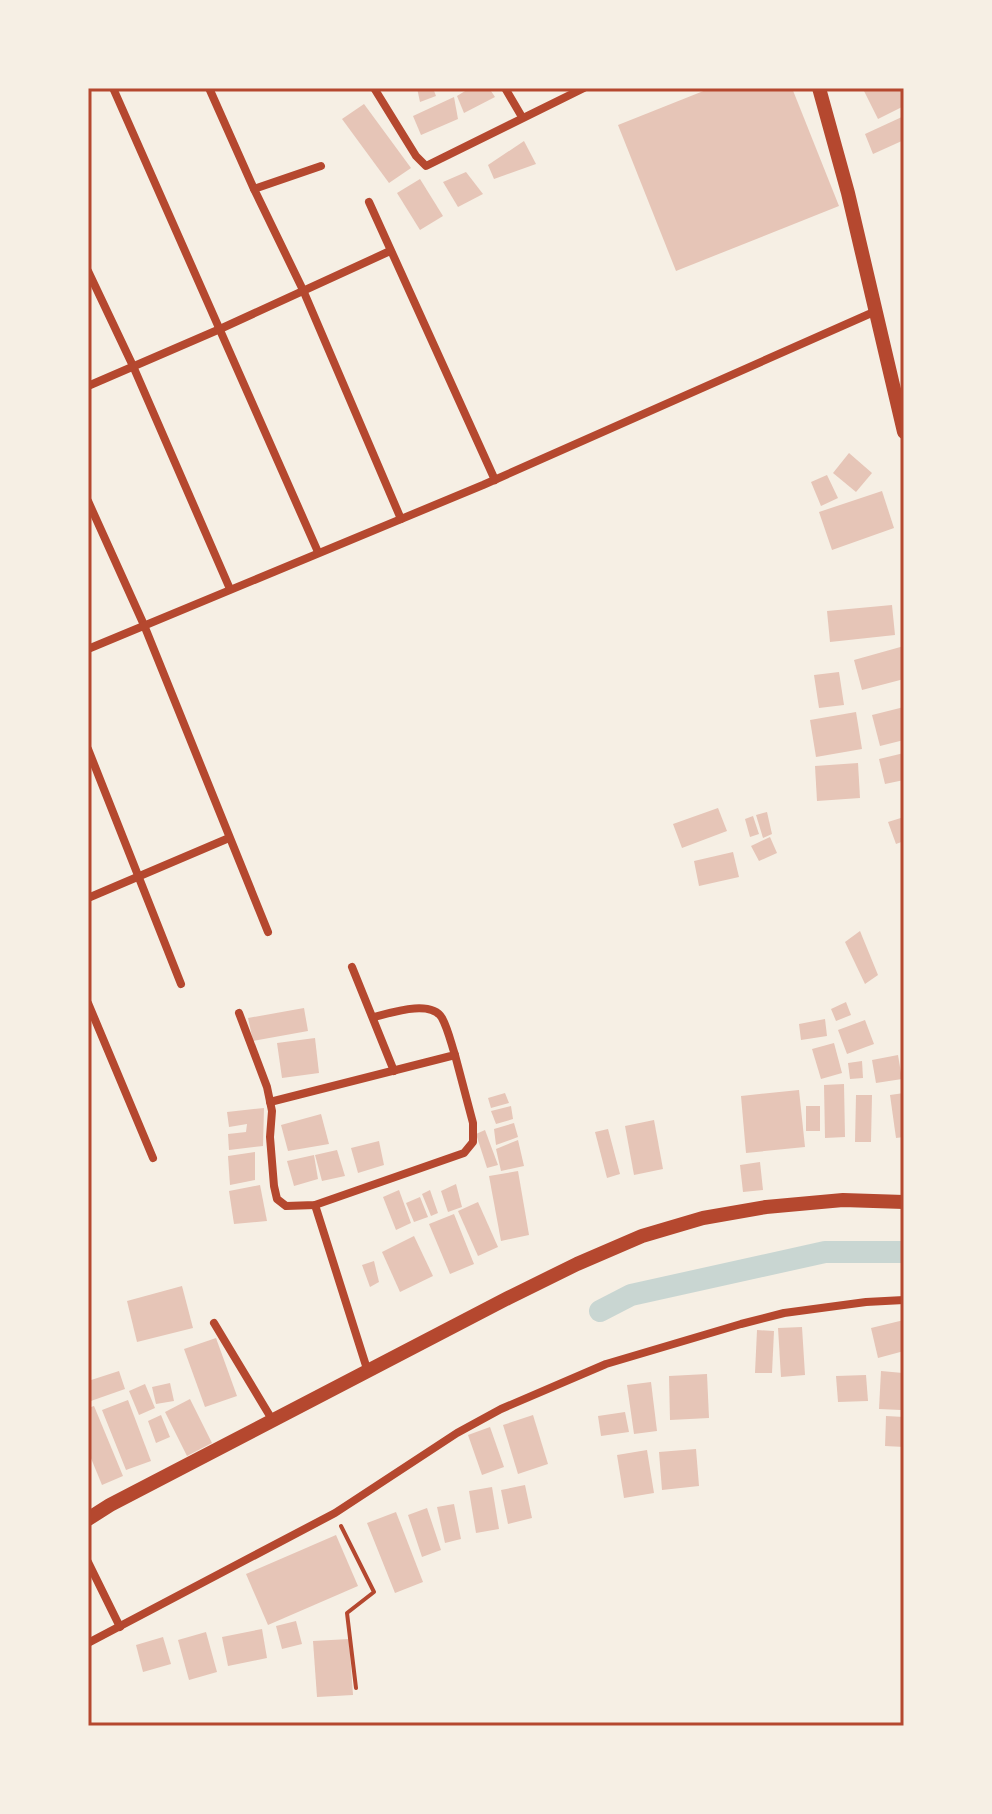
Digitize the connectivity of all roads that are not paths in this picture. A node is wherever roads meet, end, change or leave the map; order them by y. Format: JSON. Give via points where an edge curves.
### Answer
{"nodes":[{"id":1,"x":113,"y":88,"type":"edge"},
{"id":2,"x":209,"y":88,"type":"edge"},
{"id":3,"x":374,"y":88,"type":"edge"},
{"id":4,"x":505,"y":88,"type":"edge"},
{"id":5,"x":584,"y":88,"type":"edge"},
{"id":6,"x":819,"y":88,"type":"edge"},
{"id":7,"x":522,"y":117,"type":"junction"},
{"id":8,"x":321,"y":166,"type":"dead end"},
{"id":9,"x":254,"y":189,"type":"junction"},
{"id":10,"x":369,"y":202,"type":"dead end"},
{"id":11,"x":390,"y":251,"type":"junction"},
{"id":12,"x":88,"y":271,"type":"edge"},
{"id":13,"x":303,"y":290,"type":"junction"},
{"id":14,"x":876,"y":311,"type":"junction"},
{"id":15,"x":220,"y":329,"type":"junction"},
{"id":16,"x":133,"y":366,"type":"junction"},
{"id":17,"x":88,"y":386,"type":"edge"},
{"id":18,"x":904,"y":432,"type":"edge"},
{"id":19,"x":495,"y":480,"type":"junction"},
{"id":20,"x":88,"y":501,"type":"edge"},
{"id":21,"x":401,"y":519,"type":"junction"},
{"id":22,"x":318,"y":552,"type":"junction"},
{"id":23,"x":230,"y":589,"type":"junction"},
{"id":24,"x":144,"y":625,"type":"junction"},
{"id":25,"x":88,"y":649,"type":"edge"},
{"id":26,"x":88,"y":749,"type":"edge"},
{"id":27,"x":229,"y":838,"type":"junction"},
{"id":28,"x":139,"y":877,"type":"junction"},
{"id":29,"x":88,"y":898,"type":"edge"},
{"id":30,"x":268,"y":932,"type":"dead end"},
{"id":31,"x":352,"y":967,"type":"dead end"},
{"id":32,"x":181,"y":984,"type":"dead end"},
{"id":33,"x":88,"y":1003,"type":"edge"},
{"id":34,"x":239,"y":1013,"type":"dead end"},
{"id":35,"x":374,"y":1017,"type":"junction"},
{"id":36,"x":455,"y":1055,"type":"junction"},
{"id":37,"x":394,"y":1071,"type":"junction"},
{"id":38,"x":270,"y":1102,"type":"junction"},
{"id":39,"x":153,"y":1158,"type":"dead end"},
{"id":40,"x":904,"y":1202,"type":"edge"},
{"id":41,"x":315,"y":1205,"type":"junction"},
{"id":42,"x":904,"y":1300,"type":"edge"},
{"id":43,"x":214,"y":1323,"type":"dead end"},
{"id":44,"x":368,"y":1372,"type":"junction"},
{"id":45,"x":273,"y":1421,"type":"junction"},
{"id":46,"x":88,"y":1519,"type":"edge"},
{"id":47,"x":88,"y":1562,"type":"edge"},
{"id":48,"x":120,"y":1627,"type":"junction"},
{"id":49,"x":88,"y":1643,"type":"edge"}],
"edges":[{"from":1,"to":15,"type":"street"},
{"from":2,"to":9,"type":"street"},
{"from":3,"to":7,"type":"street","via":[[426,166]]},
{"from":4,"to":7,"type":"street"},
{"from":5,"to":7,"type":"street"},
{"from":6,"to":14,"type":"street"},
{"from":8,"to":9,"type":"street"},
{"from":9,"to":13,"type":"street"},
{"from":10,"to":11,"type":"street"},
{"from":11,"to":13,"type":"street"},
{"from":11,"to":19,"type":"street"},
{"from":12,"to":16,"type":"street"},
{"from":13,"to":15,"type":"street"},
{"from":13,"to":21,"type":"street"},
{"from":14,"to":18,"type":"street"},
{"from":14,"to":19,"type":"street"},
{"from":15,"to":16,"type":"street"},
{"from":15,"to":22,"type":"street"},
{"from":16,"to":17,"type":"street"},
{"from":16,"to":23,"type":"street"},
{"from":19,"to":21,"type":"street"},
{"from":20,"to":24,"type":"street"},
{"from":21,"to":22,"type":"street"},
{"from":22,"to":23,"type":"street"},
{"from":23,"to":24,"type":"street"},
{"from":24,"to":25,"type":"street"},
{"from":24,"to":27,"type":"street"},
{"from":26,"to":28,"type":"street"},
{"from":27,"to":28,"type":"street"},
{"from":27,"to":30,"type":"street"},
{"from":28,"to":29,"type":"street"},
{"from":28,"to":32,"type":"street"},
{"from":31,"to":35,"type":"street"},
{"from":33,"to":39,"type":"street"},
{"from":34,"to":38,"type":"street"},
{"from":35,"to":36,"type":"street","via":[[408,1009],[437,1012]]},
{"from":35,"to":37,"type":"street"},
{"from":36,"to":37,"type":"street"},
{"from":36,"to":41,"type":"street","via":[[473,1123],[472,1146]]},
{"from":37,"to":38,"type":"street"},
{"from":38,"to":41,"type":"street","via":[[277,1199],[286,1206]]},
{"from":40,"to":44,"type":"street","via":[[843,1200],[766,1207],[642,1236],[508,1298]]},
{"from":41,"to":44,"type":"street"},
{"from":42,"to":48,"type":"street","via":[[784,1313],[606,1364],[490,1415],[335,1513]]},
{"from":43,"to":45,"type":"street"},
{"from":44,"to":45,"type":"street"},
{"from":45,"to":46,"type":"street"},
{"from":47,"to":48,"type":"street"},
{"from":48,"to":49,"type":"street"}]}
